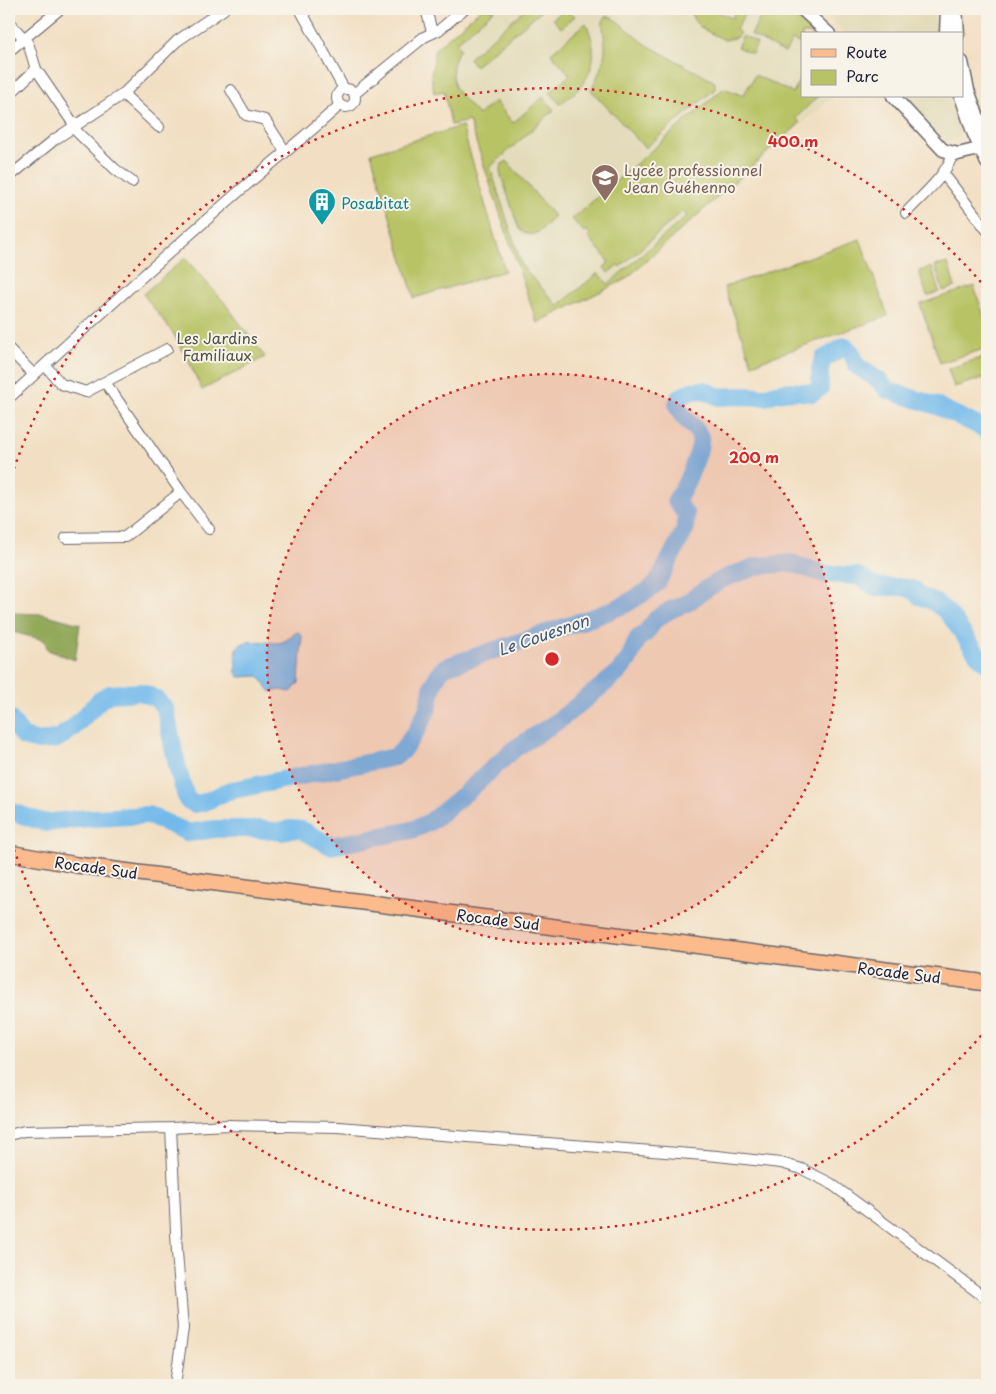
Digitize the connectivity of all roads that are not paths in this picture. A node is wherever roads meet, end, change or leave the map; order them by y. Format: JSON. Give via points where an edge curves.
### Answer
{"nodes":[{"id":1,"x":60,"y":9,"type":"edge"},
{"id":2,"x":224,"y":9,"type":"edge"},
{"id":3,"x":300,"y":9,"type":"edge"},
{"id":4,"x":426,"y":9,"type":"edge"},
{"id":5,"x":464,"y":9,"type":"edge"},
{"id":6,"x":802,"y":9,"type":"edge"},
{"id":7,"x":947,"y":9,"type":"edge"},
{"id":8,"x":956,"y":9,"type":"edge"},
{"id":9,"x":9,"y":22,"type":"edge"},
{"id":10,"x":432,"y":32,"type":"junction"},
{"id":11,"x":827,"y":32,"type":"edge"},
{"id":12,"x":946,"y":32,"type":"edge"},
{"id":13,"x":958,"y":32,"type":"edge"},
{"id":14,"x":24,"y":38,"type":"junction"},
{"id":15,"x":9,"y":51,"type":"edge"},
{"id":16,"x":36,"y":69,"type":"junction"},
{"id":17,"x":964,"y":71,"type":"edge"},
{"id":18,"x":344,"y":89,"type":"junction"},
{"id":19,"x":231,"y":90,"type":"dead end"},
{"id":20,"x":9,"y":94,"type":"edge"},
{"id":21,"x":123,"y":94,"type":"junction"},
{"id":22,"x":354,"y":94,"type":"junction"},
{"id":23,"x":895,"y":98,"type":"edge"},
{"id":24,"x":961,"y":98,"type":"edge"},
{"id":25,"x":340,"y":105,"type":"junction"},
{"id":26,"x":74,"y":127,"type":"junction"},
{"id":27,"x":159,"y":127,"type":"dead end"},
{"id":28,"x":985,"y":146,"type":"edge"},
{"id":29,"x":285,"y":151,"type":"junction"},
{"id":30,"x":953,"y":153,"type":"junction"},
{"id":31,"x":987,"y":163,"type":"edge"},
{"id":32,"x":944,"y":173,"type":"junction"},
{"id":33,"x":9,"y":178,"type":"edge"},
{"id":34,"x":132,"y":182,"type":"dead end"},
{"id":35,"x":906,"y":213,"type":"dead end"},
{"id":36,"x":987,"y":230,"type":"edge"},
{"id":37,"x":9,"y":349,"type":"edge"},
{"id":38,"x":167,"y":349,"type":"dead end"},
{"id":39,"x":45,"y":364,"type":"junction"},
{"id":40,"x":34,"y":374,"type":"junction"},
{"id":41,"x":105,"y":382,"type":"junction"},
{"id":42,"x":9,"y":398,"type":"edge"},
{"id":43,"x":182,"y":492,"type":"junction"},
{"id":44,"x":209,"y":529,"type":"dead end"},
{"id":45,"x":66,"y":538,"type":"dead end"},
{"id":46,"x":9,"y":853,"type":"edge"},
{"id":47,"x":987,"y":983,"type":"edge"},
{"id":48,"x":171,"y":1128,"type":"junction"},
{"id":49,"x":9,"y":1136,"type":"edge"},
{"id":50,"x":987,"y":1299,"type":"edge"},
{"id":51,"x":175,"y":1385,"type":"edge"}],
"edges":[{"from":1,"to":14,"type":"street"},
{"from":2,"to":21,"type":"street","via":[[177,41]]},
{"from":3,"to":18,"type":"street"},
{"from":4,"to":10,"type":"street"},
{"from":5,"to":10,"type":"street"},
{"from":6,"to":11,"type":"street"},
{"from":7,"to":12,"type":"street"},
{"from":8,"to":13,"type":"street"},
{"from":9,"to":14,"type":"street"},
{"from":10,"to":22,"type":"street"},
{"from":14,"to":15,"type":"street"},
{"from":14,"to":16,"type":"street"},
{"from":16,"to":20,"type":"street"},
{"from":16,"to":26,"type":"street"},
{"from":17,"to":28,"type":"street"},
{"from":18,"to":22,"type":"street"},
{"from":18,"to":25,"type":"street","via":[[338,94]]},
{"from":19,"to":29,"type":"street","via":[[246,115],[265,120]]},
{"from":21,"to":26,"type":"street"},
{"from":21,"to":27,"type":"street"},
{"from":22,"to":25,"type":"street","via":[[352,104]]},
{"from":23,"to":30,"type":"street","via":[[938,147]]},
{"from":24,"to":28,"type":"street"},
{"from":25,"to":29,"type":"street"},
{"from":26,"to":33,"type":"street"},
{"from":26,"to":34,"type":"street"},
{"from":28,"to":30,"type":"street"},
{"from":28,"to":31,"type":"street"},
{"from":29,"to":39,"type":"street"},
{"from":30,"to":32,"type":"street"},
{"from":32,"to":35,"type":"street"},
{"from":32,"to":36,"type":"street"},
{"from":37,"to":40,"type":"street"},
{"from":38,"to":41,"type":"street"},
{"from":39,"to":40,"type":"street"},
{"from":39,"to":41,"type":"street","via":[[60,384],[86,392]]},
{"from":40,"to":42,"type":"street"},
{"from":41,"to":43,"type":"street"},
{"from":43,"to":44,"type":"street"},
{"from":43,"to":45,"type":"street","via":[[125,537]]},
{"from":46,"to":47,"type":"main road","name":"Rocade Sud","via":[[87,866]]},
{"from":48,"to":49,"type":"street","via":[[24,1131]]},
{"from":48,"to":50,"type":"street","via":[[227,1125],[338,1127],[782,1163],[830,1183]]},
{"from":48,"to":51,"type":"street","via":[[183,1328]]}]}
